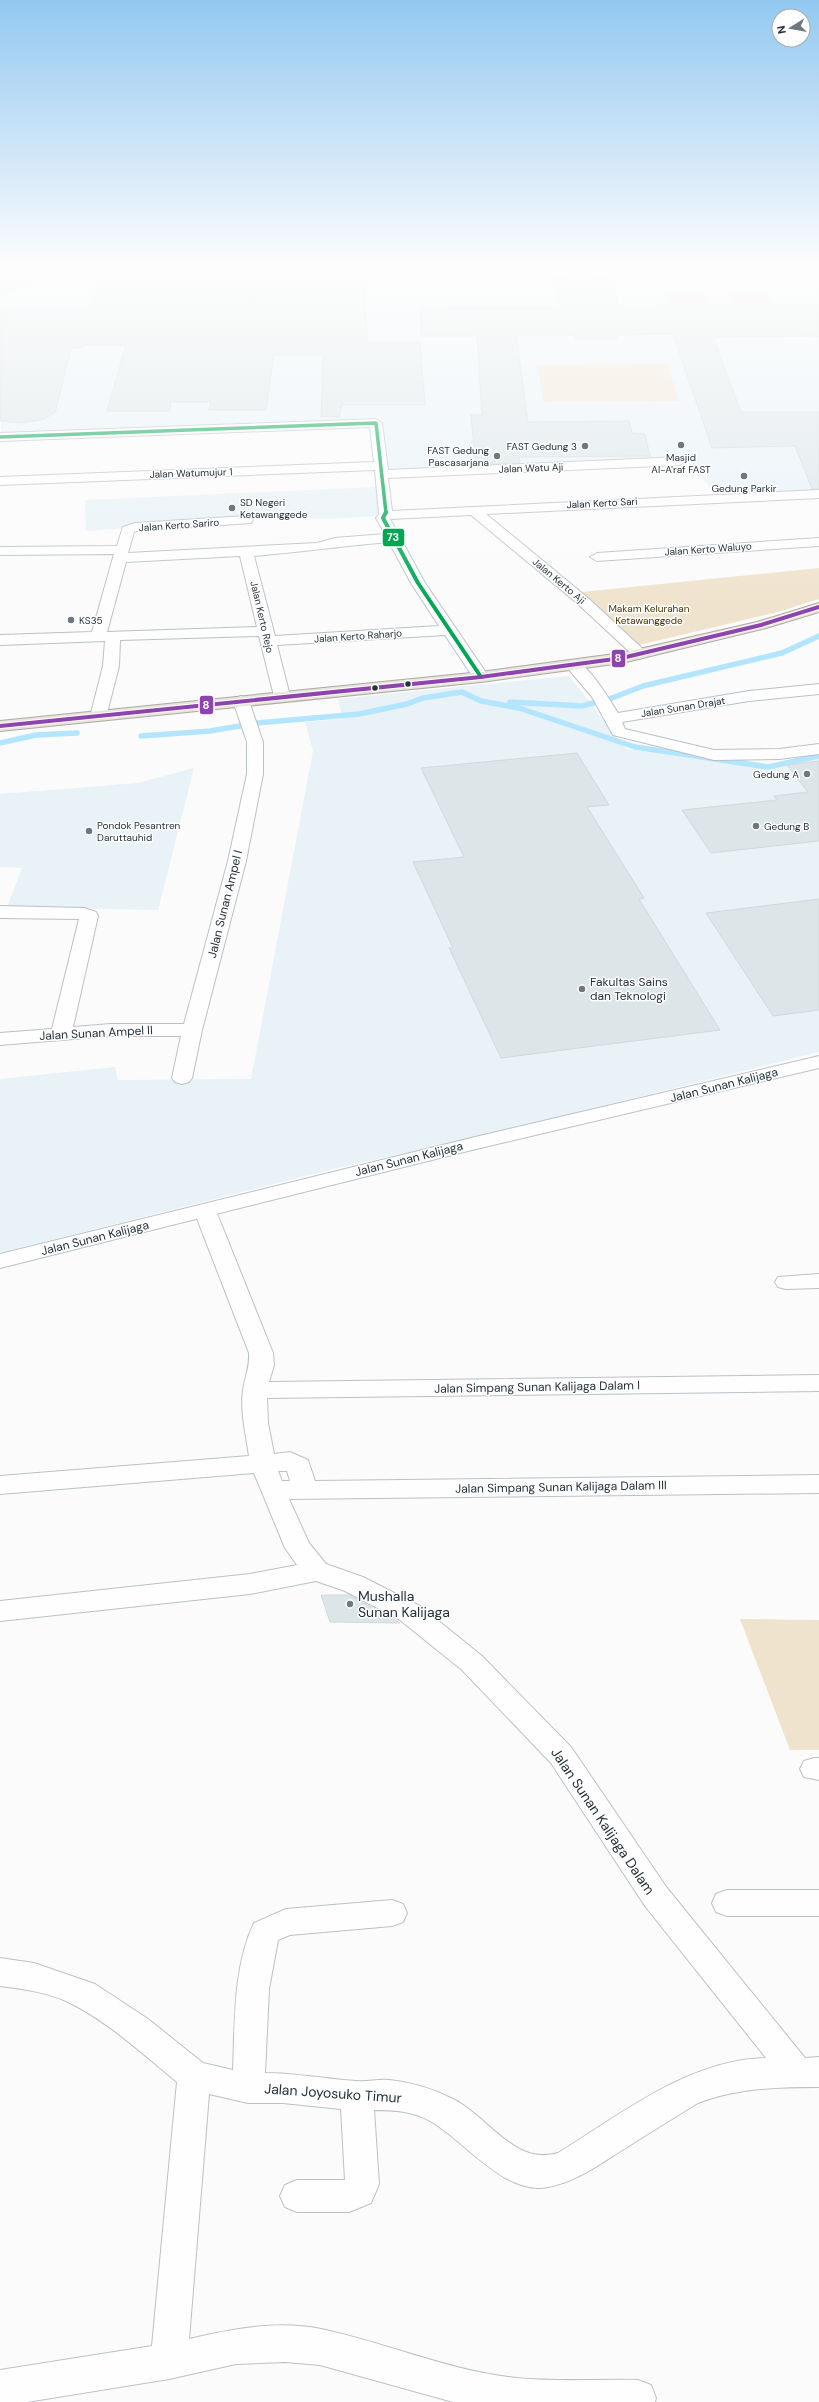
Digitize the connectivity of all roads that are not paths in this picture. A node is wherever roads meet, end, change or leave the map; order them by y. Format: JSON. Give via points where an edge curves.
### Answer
{"nodes":[{"id":1,"x":0,"y":437,"type":"edge"},
{"id":2,"x":680,"y":461,"type":"dead end"},
{"id":3,"x":382,"y":470,"type":"junction"},
{"id":4,"x":0,"y":481,"type":"edge"},
{"id":5,"x":819,"y":494,"type":"edge"},
{"id":6,"x":474,"y":511,"type":"junction"},
{"id":7,"x":386,"y":515,"type":"junction"},
{"id":8,"x":246,"y":520,"type":"dead end"},
{"id":9,"x":393,"y":538,"type":"junction"},
{"id":10,"x":819,"y":542,"type":"edge"},
{"id":11,"x":0,"y":551,"type":"edge"},
{"id":12,"x":246,"y":552,"type":"junction"},
{"id":13,"x":122,"y":554,"type":"junction"},
{"id":14,"x":597,"y":557,"type":"dead end"},
{"id":15,"x":819,"y":608,"type":"edge"},
{"id":16,"x":448,"y":630,"type":"junction"},
{"id":17,"x":105,"y":636,"type":"junction"},
{"id":18,"x":266,"y":636,"type":"junction"},
{"id":19,"x":0,"y":640,"type":"edge"},
{"id":20,"x":640,"y":654,"type":"junction"},
{"id":21,"x":573,"y":665,"type":"junction"},
{"id":22,"x":482,"y":677,"type":"junction"},
{"id":23,"x":819,"y":689,"type":"edge"},
{"id":24,"x":282,"y":696,"type":"junction"},
{"id":25,"x":241,"y":701,"type":"junction"},
{"id":26,"x":98,"y":718,"type":"junction"},
{"id":27,"x":615,"y":724,"type":"junction"},
{"id":28,"x":0,"y":726,"type":"edge"},
{"id":29,"x":819,"y":749,"type":"edge"},
{"id":30,"x":0,"y":912,"type":"edge"},
{"id":31,"x":192,"y":1030,"type":"junction"},
{"id":32,"x":61,"y":1034,"type":"junction"},
{"id":33,"x":0,"y":1039,"type":"edge"},
{"id":34,"x":819,"y":1062,"type":"edge"},
{"id":35,"x":182,"y":1078,"type":"dead end"},
{"id":36,"x":205,"y":1211,"type":"junction"},
{"id":37,"x":0,"y":1261,"type":"edge"},
{"id":38,"x":819,"y":1281,"type":"edge"},
{"id":39,"x":786,"y":1282,"type":"dead end"},
{"id":40,"x":819,"y":1383,"type":"edge"},
{"id":41,"x":255,"y":1390,"type":"junction"},
{"id":42,"x":263,"y":1462,"type":"junction"},
{"id":43,"x":819,"y":1484,"type":"edge"},
{"id":44,"x":0,"y":1485,"type":"edge"},
{"id":45,"x":304,"y":1489,"type":"junction"},
{"id":46,"x":272,"y":1490,"type":"junction"},
{"id":47,"x":318,"y":1571,"type":"junction"},
{"id":48,"x":0,"y":1612,"type":"edge"},
{"id":49,"x":728,"y":1903,"type":"dead end"},
{"id":50,"x":819,"y":1903,"type":"edge"},
{"id":51,"x":392,"y":1913,"type":"dead end"},
{"id":52,"x":0,"y":1972,"type":"edge"},
{"id":53,"x":807,"y":2071,"type":"edge"},
{"id":54,"x":194,"y":2076,"type":"junction"},
{"id":55,"x":248,"y":2088,"type":"junction"},
{"id":56,"x":357,"y":2096,"type":"junction"},
{"id":57,"x":298,"y":2196,"type":"dead end"},
{"id":58,"x":169,"y":2361,"type":"junction"},
{"id":59,"x":0,"y":2388,"type":"edge"},
{"id":60,"x":638,"y":2398,"type":"dead end"}],
"edges":[{"from":1,"to":3,"type":"street","via":[[372,422],[376,423]]},
{"from":2,"to":3,"type":"street","name":"Jalan Watu Aji"},
{"from":3,"to":4,"type":"street","name":"Jalan Watumujur 1"},
{"from":3,"to":7,"type":"street"},
{"from":5,"to":6,"type":"street","name":"Jalan Kerto Sari","via":[[489,508]]},
{"from":6,"to":7,"type":"street","name":"Jalan Kerto Sari"},
{"from":6,"to":20,"type":"street","name":"Jalan Kerto Aji","via":[[583,601]]},
{"from":7,"to":9,"type":"street","via":[[382,518]]},
{"from":8,"to":13,"type":"street","name":"Jalan Kerto Sariro","via":[[131,528]]},
{"from":9,"to":12,"type":"street"},
{"from":9,"to":16,"type":"street"},
{"from":10,"to":14,"type":"street","name":"Jalan Kerto Waluyo"},
{"from":11,"to":13,"type":"street"},
{"from":12,"to":13,"type":"street"},
{"from":12,"to":18,"type":"street","name":"Jalan Kerto Rejo"},
{"from":13,"to":17,"type":"street","name":"Jalan Kerto Sariro"},
{"from":15,"to":20,"type":"main road","via":[[761,625]]},
{"from":16,"to":18,"type":"street","name":"Jalan Kerto Raharjo"},
{"from":16,"to":22,"type":"street"},
{"from":17,"to":18,"type":"street","name":"Jalan Kerto Raharjo"},
{"from":17,"to":19,"type":"street","name":"Jalan Kerto Raharjo"},
{"from":17,"to":26,"type":"street","name":"Jalan Kerto Sariro","via":[[111,666]]},
{"from":18,"to":24,"type":"street","name":"Jalan Kerto Rejo"},
{"from":20,"to":21,"type":"main road"},
{"from":21,"to":22,"type":"main road"},
{"from":21,"to":27,"type":"street","via":[[591,685]]},
{"from":22,"to":24,"type":"main road"},
{"from":23,"to":27,"type":"street","name":"Jalan Sunan Drajat","via":[[749,696]]},
{"from":24,"to":25,"type":"main road"},
{"from":25,"to":26,"type":"main road"},
{"from":25,"to":31,"type":"street","name":"Jalan Sunan Ampel I","via":[[255,742],[255,774],[237,861]]},
{"from":26,"to":28,"type":"main road"},
{"from":27,"to":29,"type":"street","via":[[714,755],[766,755]]},
{"from":30,"to":32,"type":"street","via":[[89,916]]},
{"from":31,"to":32,"type":"street","name":"Jalan Sunan Ampel II","via":[[111,1030]]},
{"from":31,"to":35,"type":"street","name":"Jalan Sunan Ampel I"},
{"from":32,"to":33,"type":"street","name":"Jalan Sunan Ampel II"},
{"from":34,"to":36,"type":"street","name":"Jalan Sunan Kalijaga","via":[[471,1144]]},
{"from":36,"to":37,"type":"street","name":"Jalan Sunan Kalijaga"},
{"from":36,"to":41,"type":"street","via":[[261,1353],[262,1365]]},
{"from":38,"to":39,"type":"street"},
{"from":40,"to":41,"type":"street","name":"Jalan Simpang Sunan Kalijaga Dalam I"},
{"from":41,"to":42,"type":"street","via":[[256,1423]]},
{"from":42,"to":44,"type":"street"},
{"from":42,"to":45,"type":"street","via":[[290,1461],[299,1466]]},
{"from":42,"to":46,"type":"street"},
{"from":43,"to":45,"type":"street","name":"Jalan Simpang Sunan Kalijaga Dalam III"},
{"from":45,"to":46,"type":"street","name":"Jalan Simpang Sunan Kalijaga Dalam III"},
{"from":46,"to":47,"type":"street","via":[[298,1548]]},
{"from":47,"to":48,"type":"street","via":[[250,1584]]},
{"from":47,"to":53,"type":"street","name":"Jalan Sunan Kalijaga Dalam","via":[[354,1584],[410,1613],[472,1663],[507,1697],[560,1756],[656,1897]]},
{"from":49,"to":50,"type":"street"},
{"from":51,"to":55,"type":"street","via":[[286,1922],[265,1932],[258,1951],[254,1985]]},
{"from":52,"to":54,"type":"street","name":"Jalan Joyosuko Timur","via":[[34,1977],[84,1994],[137,2030]]},
{"from":53,"to":56,"type":"street","name":"Jalan Joyosuko Timur","via":[[761,2073],[718,2080],[686,2092],[567,2166],[547,2172],[524,2170],[442,2110],[412,2098],[388,2095]]},
{"from":54,"to":55,"type":"street","name":"Jalan Joyosuko Timur"},
{"from":54,"to":58,"type":"street"},
{"from":55,"to":56,"type":"street","name":"Jalan Joyosuko Timur","via":[[283,2088]]},
{"from":56,"to":57,"type":"street","via":[[362,2184],[359,2192],[349,2196]]},
{"from":58,"to":59,"type":"street"},
{"from":58,"to":60,"type":"street","via":[[236,2346],[285,2344],[320,2348],[434,2380],[517,2396]]}]}
